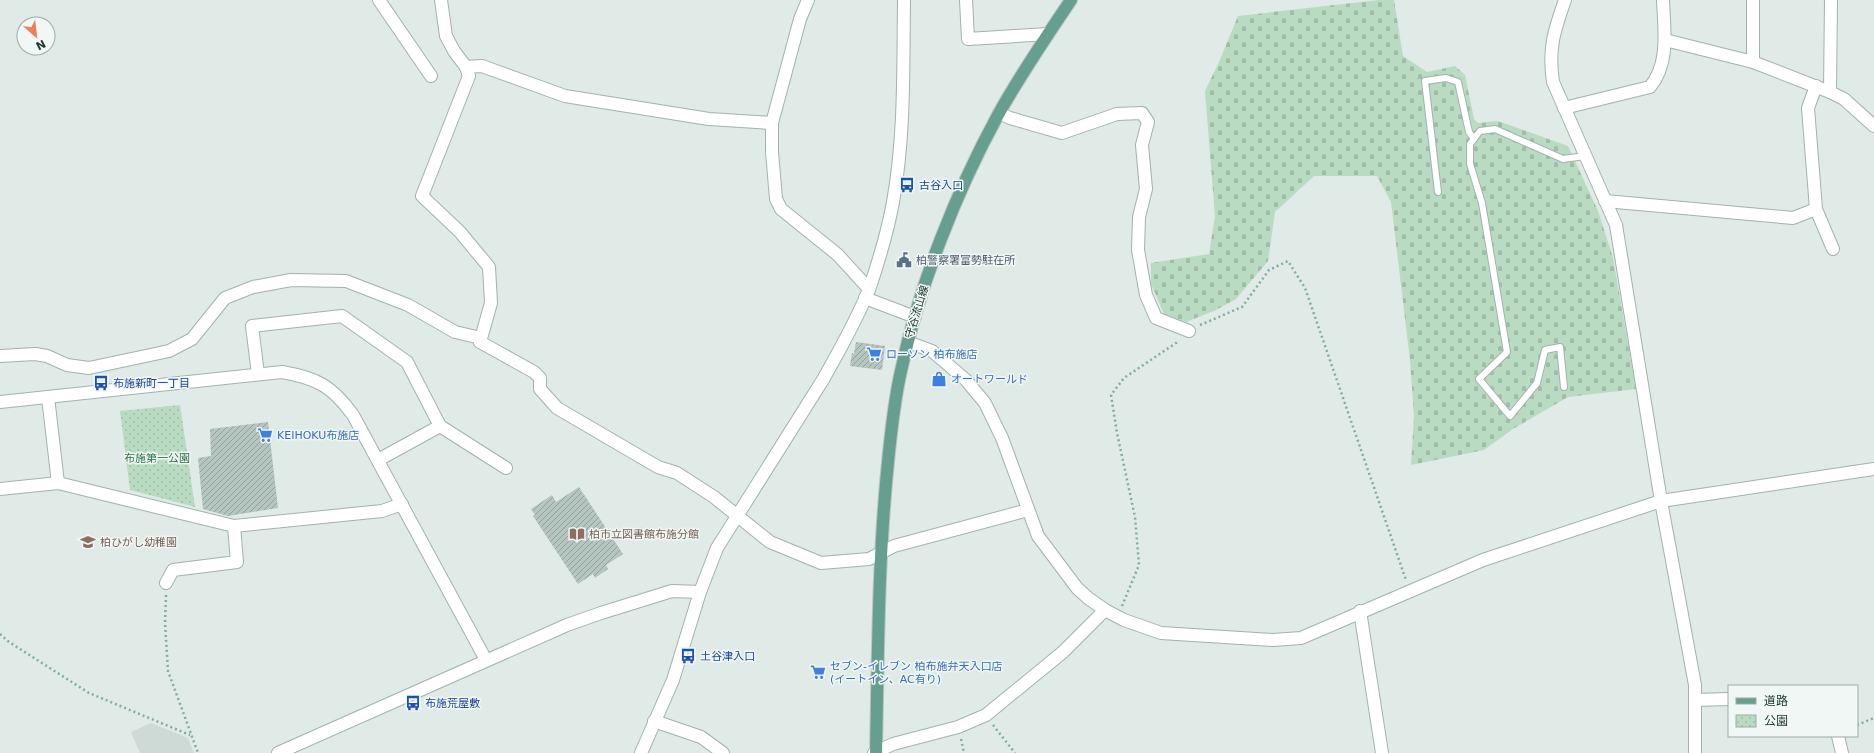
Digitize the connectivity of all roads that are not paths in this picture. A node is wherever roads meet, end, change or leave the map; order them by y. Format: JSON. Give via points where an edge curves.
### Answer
{"nodes":[{"id":1,"x":379,"y":0,"type":"edge"},
{"id":2,"x":441,"y":0,"type":"edge"},
{"id":3,"x":808,"y":0,"type":"edge"},
{"id":4,"x":904,"y":0,"type":"edge"},
{"id":5,"x":966,"y":0,"type":"edge"},
{"id":6,"x":1071,"y":0,"type":"edge"},
{"id":7,"x":1565,"y":0,"type":"edge"},
{"id":8,"x":1663,"y":0,"type":"edge"},
{"id":9,"x":1753,"y":0,"type":"edge"},
{"id":10,"x":1831,"y":0,"type":"edge"},
{"id":11,"x":1048,"y":34,"type":"junction"},
{"id":12,"x":1665,"y":40,"type":"junction"},
{"id":13,"x":1753,"y":62,"type":"junction"},
{"id":14,"x":466,"y":67,"type":"junction"},
{"id":15,"x":431,"y":76,"type":"dead end"},
{"id":16,"x":1816,"y":86,"type":"junction"},
{"id":17,"x":1830,"y":92,"type":"junction"},
{"id":18,"x":1564,"y":108,"type":"junction"},
{"id":19,"x":1000,"y":113,"type":"junction"},
{"id":20,"x":772,"y":123,"type":"junction"},
{"id":21,"x":1874,"y":126,"type":"edge"},
{"id":22,"x":1474,"y":139,"type":"junction"},
{"id":23,"x":1585,"y":156,"type":"junction"},
{"id":24,"x":1438,"y":192,"type":"dead end"},
{"id":25,"x":1605,"y":201,"type":"junction"},
{"id":26,"x":1816,"y":209,"type":"junction"},
{"id":27,"x":1833,"y":249,"type":"dead end"},
{"id":28,"x":867,"y":293,"type":"junction"},
{"id":29,"x":915,"y":317,"type":"junction"},
{"id":30,"x":1189,"y":331,"type":"road end"},
{"id":31,"x":482,"y":338,"type":"junction"},
{"id":32,"x":908,"y":342,"type":"junction"},
{"id":33,"x":0,"y":356,"type":"edge"},
{"id":34,"x":258,"y":374,"type":"junction"},
{"id":35,"x":1564,"y":387,"type":"dead end"},
{"id":36,"x":48,"y":397,"type":"junction"},
{"id":37,"x":0,"y":402,"type":"edge"},
{"id":38,"x":440,"y":426,"type":"junction"},
{"id":39,"x":378,"y":460,"type":"junction"},
{"id":40,"x":506,"y":468,"type":"dead end"},
{"id":41,"x":1874,"y":469,"type":"edge"},
{"id":42,"x":58,"y":483,"type":"junction"},
{"id":43,"x":0,"y":489,"type":"edge"},
{"id":44,"x":1661,"y":502,"type":"junction"},
{"id":45,"x":402,"y":504,"type":"junction"},
{"id":46,"x":1028,"y":510,"type":"junction"},
{"id":47,"x":738,"y":515,"type":"junction"},
{"id":48,"x":234,"y":526,"type":"junction"},
{"id":49,"x":881,"y":553,"type":"junction"},
{"id":50,"x":166,"y":583,"type":"road end"},
{"id":51,"x":700,"y":592,"type":"junction"},
{"id":52,"x":1105,"y":610,"type":"junction"},
{"id":53,"x":1360,"y":612,"type":"junction"},
{"id":54,"x":486,"y":660,"type":"junction"},
{"id":55,"x":1728,"y":699,"type":"edge"},
{"id":56,"x":1695,"y":700,"type":"junction"},
{"id":57,"x":654,"y":721,"type":"junction"},
{"id":58,"x":1838,"y":737,"type":"edge"},
{"id":59,"x":278,"y":753,"type":"edge"},
{"id":60,"x":641,"y":753,"type":"edge"},
{"id":61,"x":723,"y":753,"type":"edge"},
{"id":62,"x":876,"y":753,"type":"edge"},
{"id":63,"x":1382,"y":753,"type":"edge"},
{"id":64,"x":1695,"y":753,"type":"edge"},
{"id":65,"x":1842,"y":753,"type":"edge"}],
"edges":[{"from":1,"to":15,"type":"street"},
{"from":2,"to":14,"type":"street","via":[[446,36]]},
{"from":3,"to":20,"type":"street","via":[[800,19]]},
{"from":4,"to":28,"type":"street","via":[[903,97],[897,171],[893,202]]},
{"from":5,"to":11,"type":"street","via":[[968,39]]},
{"from":6,"to":11,"type":"main road","name":"守谷流山線"},
{"from":7,"to":18,"type":"street","via":[[1552,37],[1550,62],[1553,82]]},
{"from":8,"to":12,"type":"street"},
{"from":9,"to":13,"type":"street"},
{"from":10,"to":17,"type":"street"},
{"from":11,"to":19,"type":"main road","name":"守谷流山線"},
{"from":12,"to":13,"type":"street"},
{"from":12,"to":18,"type":"street","via":[[1660,68],[1650,87]]},
{"from":13,"to":16,"type":"street"},
{"from":14,"to":20,"type":"street","via":[[482,66],[565,96],[709,119]]},
{"from":14,"to":31,"type":"street","via":[[469,76],[422,196],[460,232],[489,267],[491,303]]},
{"from":16,"to":17,"type":"street"},
{"from":16,"to":26,"type":"street","via":[[1808,108]]},
{"from":17,"to":21,"type":"street","via":[[1844,99]]},
{"from":18,"to":23,"type":"street"},
{"from":19,"to":29,"type":"main road","name":"守谷流山線","via":[[957,200]]},
{"from":19,"to":30,"type":"street","via":[[1062,133],[1118,114],[1142,113],[1148,122],[1142,145],[1146,189],[1138,218],[1138,250],[1146,295],[1156,318]]},
{"from":20,"to":28,"type":"street","via":[[776,199],[781,209],[838,255]]},
{"from":22,"to":23,"type":"lane","via":[[1480,131],[1495,129],[1563,159]]},
{"from":22,"to":24,"type":"lane","via":[[1469,132],[1458,82],[1446,78],[1425,82]]},
{"from":22,"to":35,"type":"lane","via":[[1470,144],[1470,164],[1482,203],[1507,352],[1479,379],[1510,416],[1537,383],[1545,350],[1560,347]]},
{"from":23,"to":25,"type":"street"},
{"from":25,"to":26,"type":"street","via":[[1793,218]]},
{"from":25,"to":44,"type":"street","via":[[1616,225]]},
{"from":26,"to":27,"type":"street"},
{"from":28,"to":29,"type":"street"},
{"from":28,"to":47,"type":"street","via":[[824,378]]},
{"from":29,"to":32,"type":"main road","name":"守谷流山線"},
{"from":31,"to":33,"type":"street","via":[[455,332],[408,305],[346,281],[291,280],[253,287],[225,298],[192,339],[169,352],[88,368],[67,365],[47,356],[35,354]]},
{"from":31,"to":47,"type":"street","via":[[480,342],[534,372],[540,378],[540,389],[557,408],[658,467],[677,473]]},
{"from":32,"to":46,"type":"street","via":[[932,351],[966,380],[985,403],[1002,438]]},
{"from":32,"to":49,"type":"main road","name":"守谷流山線","via":[[893,413]]},
{"from":34,"to":36,"type":"street"},
{"from":34,"to":38,"type":"street","via":[[252,326],[342,316],[407,362]]},
{"from":34,"to":39,"type":"street","via":[[282,372],[302,375],[340,396]]},
{"from":36,"to":37,"type":"street"},
{"from":36,"to":42,"type":"street"},
{"from":38,"to":39,"type":"street"},
{"from":38,"to":40,"type":"street"},
{"from":39,"to":45,"type":"street"},
{"from":41,"to":44,"type":"street"},
{"from":42,"to":43,"type":"street"},
{"from":42,"to":48,"type":"street"},
{"from":44,"to":53,"type":"street","via":[[1483,560]]},
{"from":44,"to":56,"type":"street","via":[[1696,686]]},
{"from":45,"to":48,"type":"street","via":[[382,511]]},
{"from":45,"to":54,"type":"street"},
{"from":46,"to":49,"type":"street","via":[[894,546]]},
{"from":46,"to":52,"type":"street","via":[[1038,536],[1077,588]]},
{"from":47,"to":49,"type":"street","via":[[770,542],[821,562],[869,559]]},
{"from":47,"to":51,"type":"street","via":[[717,548]]},
{"from":48,"to":50,"type":"street","via":[[237,562],[173,570]]},
{"from":49,"to":62,"type":"main road","name":"守谷流山線"},
{"from":51,"to":54,"type":"street","via":[[672,591],[601,613]]},
{"from":51,"to":57,"type":"street","via":[[673,680]]},
{"from":52,"to":53,"type":"street","via":[[1160,633],[1273,640],[1301,638]]},
{"from":52,"to":62,"type":"street","via":[[1063,652],[986,715],[958,727],[893,744]]},
{"from":53,"to":63,"type":"street"},
{"from":54,"to":59,"type":"street"},
{"from":55,"to":56,"type":"street"},
{"from":56,"to":64,"type":"street"},
{"from":57,"to":60,"type":"street"},
{"from":57,"to":61,"type":"street","via":[[701,737]]},
{"from":58,"to":65,"type":"street"}]}
